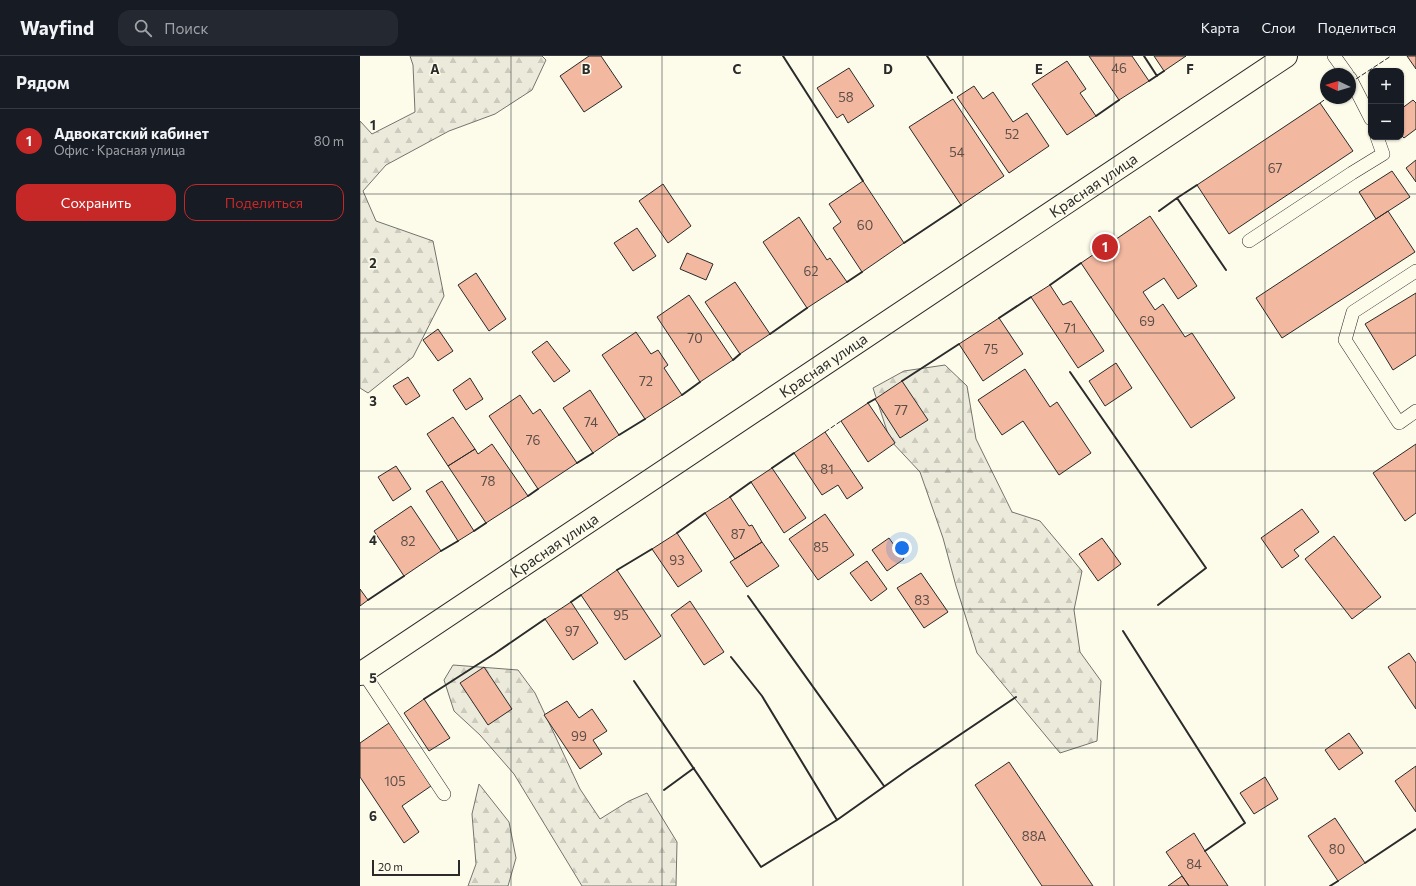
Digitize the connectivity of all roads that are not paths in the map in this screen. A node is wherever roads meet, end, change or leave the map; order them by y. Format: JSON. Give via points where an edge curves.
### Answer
{"nodes":[{"id":1,"x":1286,"y":56,"type":"edge"},
{"id":2,"x":1334,"y":56,"type":"edge"},
{"id":3,"x":1343,"y":68,"type":"edge"},
{"id":4,"x":1356,"y":90,"type":"edge"},
{"id":5,"x":1368,"y":113,"type":"edge"},
{"id":6,"x":1378,"y":140,"type":"edge"},
{"id":7,"x":1249,"y":242,"type":"dead end"},
{"id":8,"x":1416,"y":272,"type":"edge"},
{"id":9,"x":1416,"y":411,"type":"edge"},
{"id":10,"x":361,"y":673,"type":"edge"},
{"id":11,"x":444,"y":794,"type":"dead end"}],
"edges":[{"from":1,"to":10,"type":"street","name":"Красная улица"},
{"from":2,"to":3,"type":"lane"},
{"from":4,"to":5,"type":"lane"},
{"from":6,"to":7,"type":"lane","via":[[1383,154]]},
{"from":8,"to":9,"type":"lane","via":[[1353,312],[1345,340],[1399,422]]},
{"from":10,"to":11,"type":"lane"}]}
